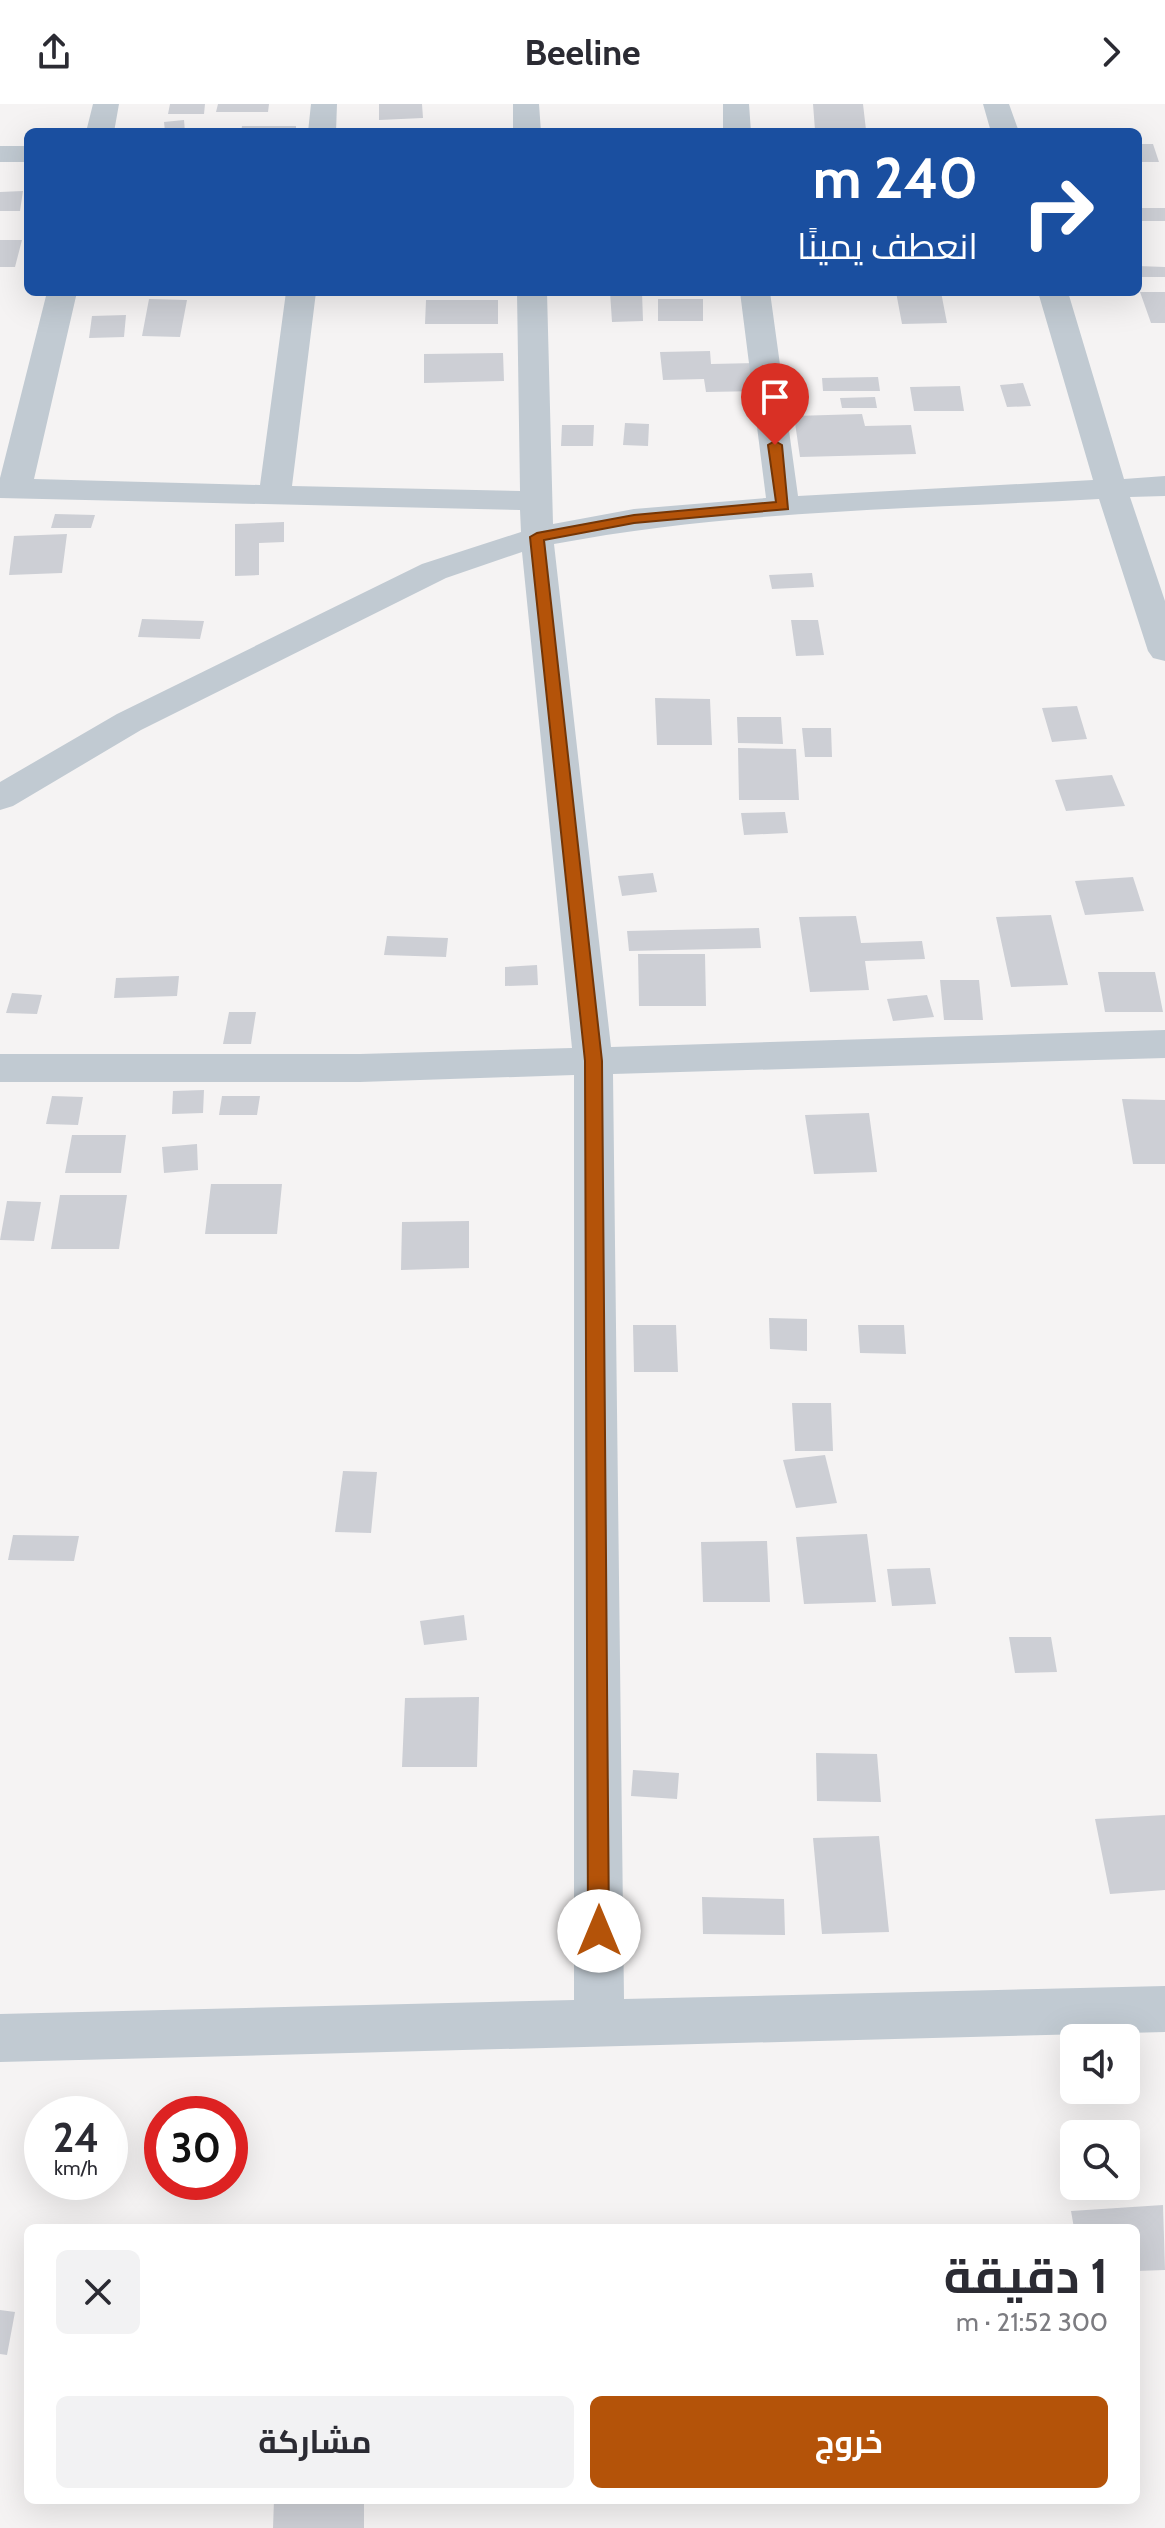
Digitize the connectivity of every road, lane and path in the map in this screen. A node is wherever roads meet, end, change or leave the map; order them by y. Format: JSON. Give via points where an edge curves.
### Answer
{"nodes":[{"id":1,"x":106,"y":104,"type":"edge"},
{"id":2,"x":324,"y":104,"type":"edge"},
{"id":3,"x":526,"y":104,"type":"edge"},
{"id":4,"x":736,"y":104,"type":"edge"},
{"id":5,"x":996,"y":104,"type":"edge"},
{"id":6,"x":101,"y":128,"type":"edge"},
{"id":7,"x":322,"y":128,"type":"edge"},
{"id":8,"x":527,"y":128,"type":"edge"},
{"id":9,"x":737,"y":128,"type":"edge"},
{"id":10,"x":1004,"y":128,"type":"edge"},
{"id":11,"x":0,"y":154,"type":"edge"},
{"id":12,"x":24,"y":154,"type":"edge"},
{"id":13,"x":61,"y":296,"type":"edge"},
{"id":14,"x":300,"y":296,"type":"edge"},
{"id":15,"x":532,"y":296,"type":"edge"},
{"id":16,"x":756,"y":296,"type":"edge"},
{"id":17,"x":1054,"y":296,"type":"edge"},
{"id":18,"x":1165,"y":486,"type":"edge"},
{"id":19,"x":1111,"y":487,"type":"junction"},
{"id":20,"x":8,"y":488,"type":"edge"},
{"id":21,"x":275,"y":493,"type":"junction"},
{"id":22,"x":538,"y":501,"type":"junction"},
{"id":23,"x":783,"y":506,"type":"junction"},
{"id":24,"x":537,"y":537,"type":"junction"},
{"id":25,"x":1165,"y":651,"type":"edge"},
{"id":26,"x":0,"y":798,"type":"edge"},
{"id":27,"x":1165,"y":1044,"type":"edge"},
{"id":28,"x":593,"y":1061,"type":"junction"},
{"id":29,"x":0,"y":1068,"type":"edge"},
{"id":30,"x":1165,"y":2009,"type":"edge"},
{"id":31,"x":599,"y":2024,"type":"junction"},
{"id":32,"x":0,"y":2038,"type":"edge"}],
"edges":[{"from":1,"to":6,"type":"street"},
{"from":2,"to":7,"type":"street"},
{"from":3,"to":8,"type":"street"},
{"from":4,"to":9,"type":"street"},
{"from":5,"to":10,"type":"street"},
{"from":11,"to":12,"type":"street"},
{"from":13,"to":20,"type":"street"},
{"from":14,"to":21,"type":"street"},
{"from":15,"to":22,"type":"street"},
{"from":16,"to":23,"type":"street"},
{"from":17,"to":19,"type":"street"},
{"from":18,"to":19,"type":"street"},
{"from":19,"to":23,"type":"street"},
{"from":19,"to":25,"type":"street"},
{"from":20,"to":21,"type":"street"},
{"from":21,"to":22,"type":"street"},
{"from":22,"to":24,"type":"street"},
{"from":23,"to":24,"type":"street","via":[[634,519]]},
{"from":24,"to":26,"type":"street","via":[[434,571],[129,722]]},
{"from":24,"to":28,"type":"street"},
{"from":27,"to":28,"type":"street"},
{"from":28,"to":29,"type":"street","via":[[360,1068]]},
{"from":28,"to":31,"type":"street"},
{"from":30,"to":31,"type":"street"},
{"from":31,"to":32,"type":"street"}]}
